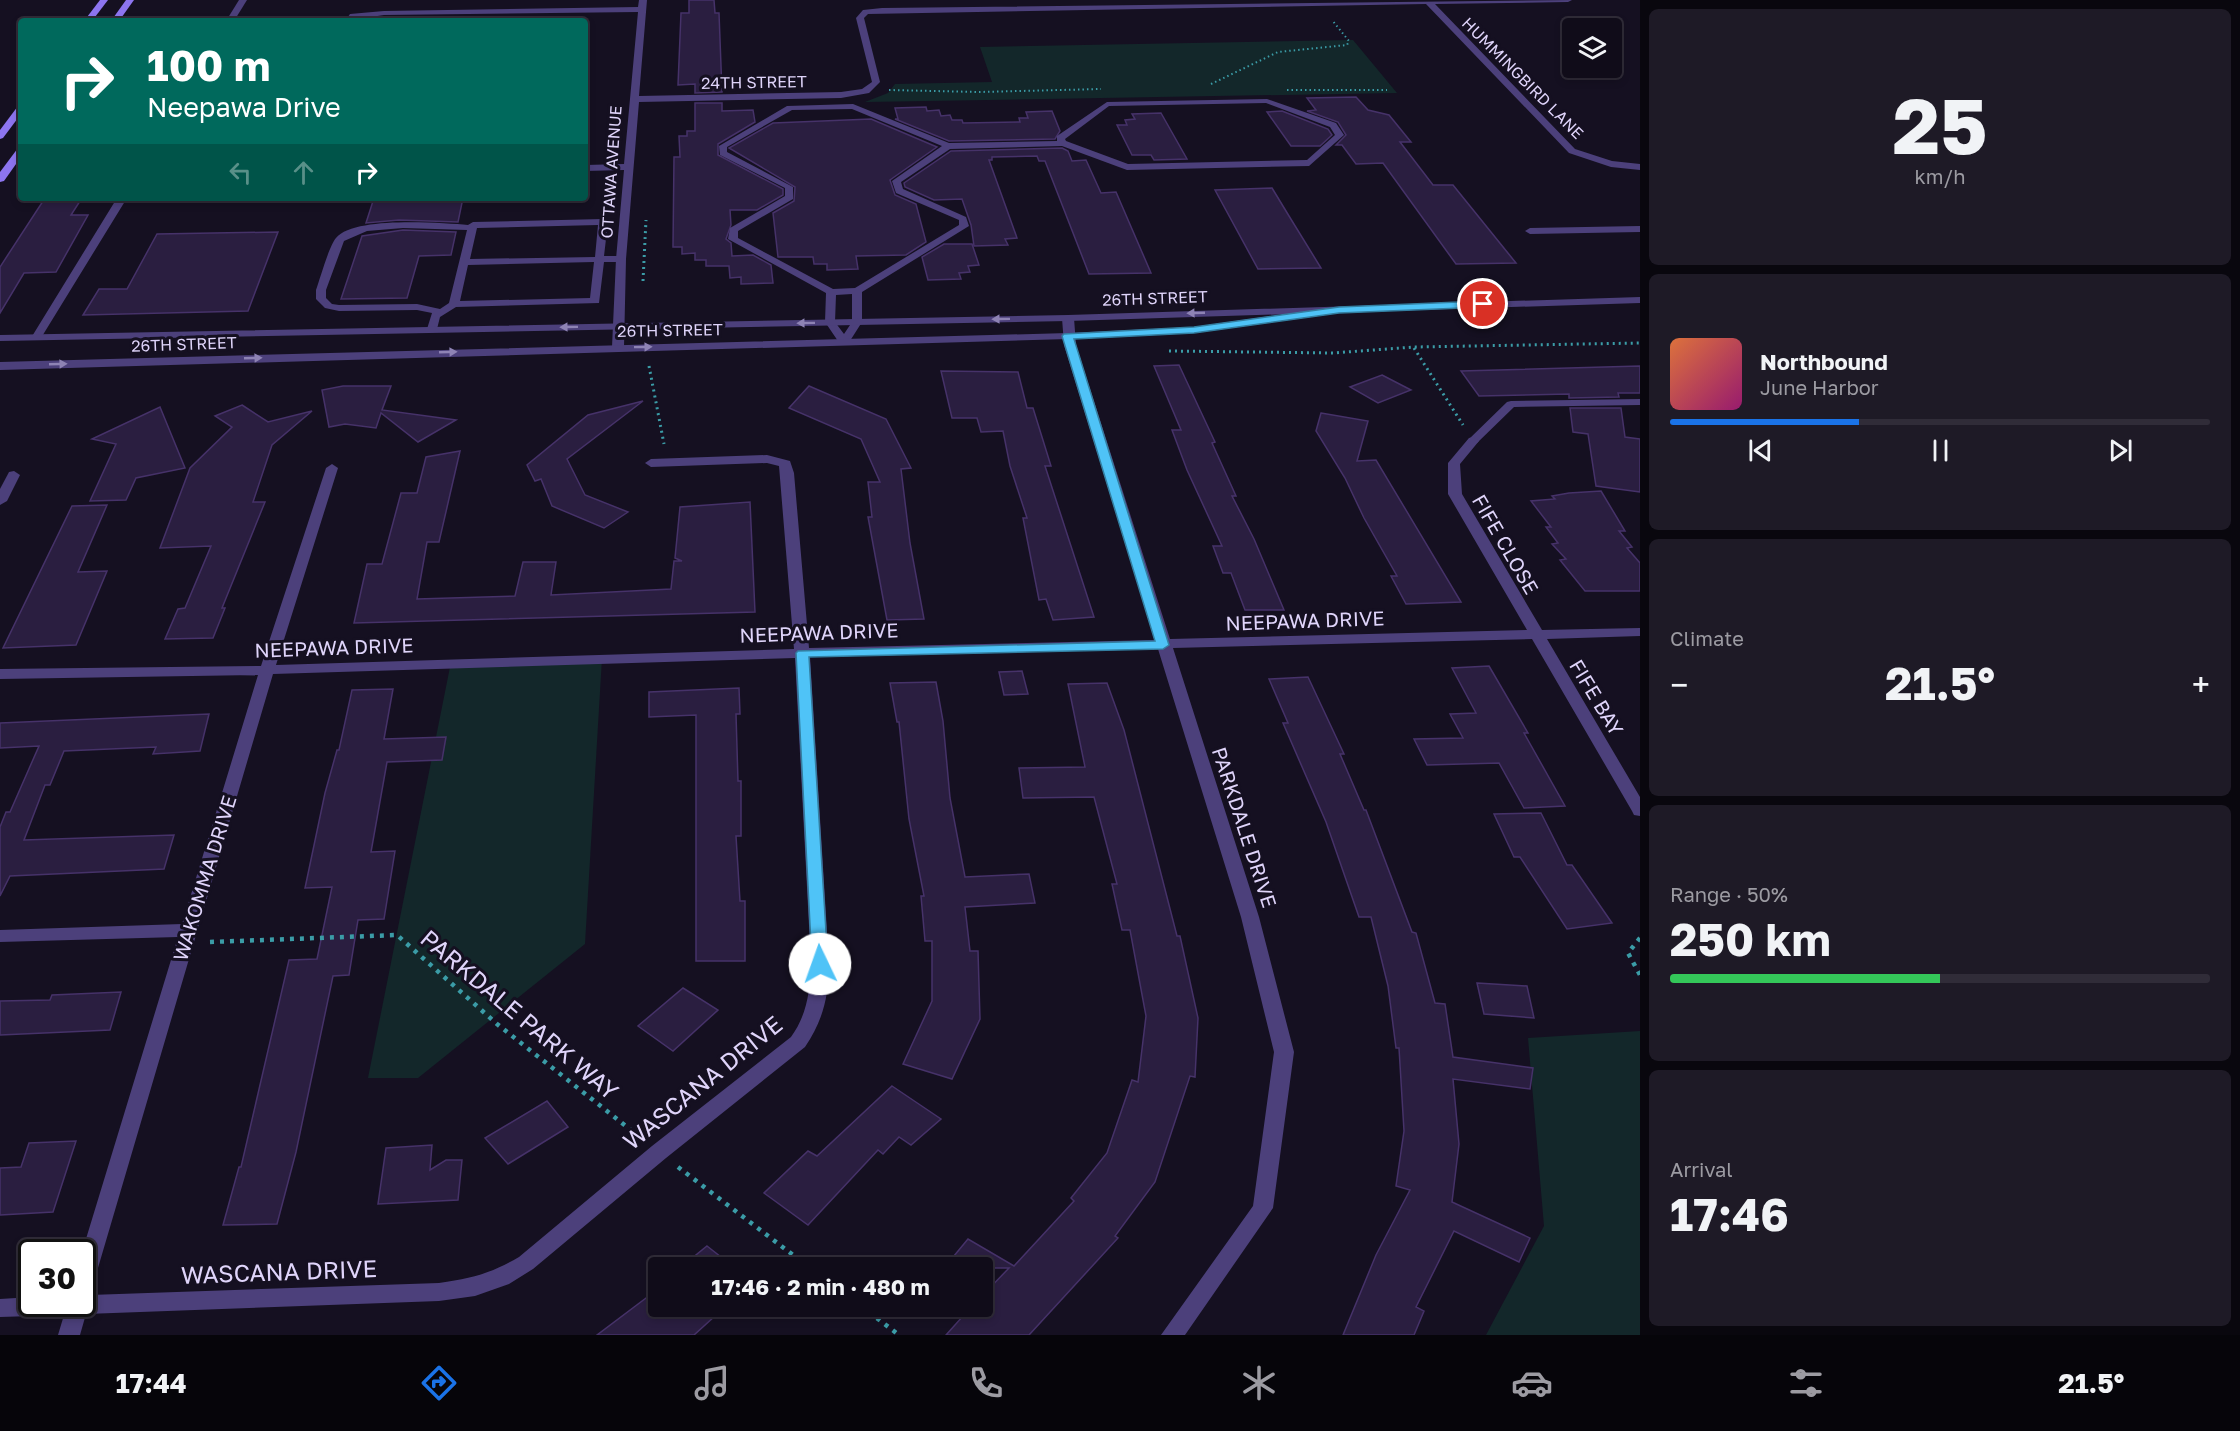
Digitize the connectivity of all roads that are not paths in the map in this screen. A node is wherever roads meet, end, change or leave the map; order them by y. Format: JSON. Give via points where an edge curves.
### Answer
{"nodes":[{"id":1,"x":104,"y":0,"type":"edge"},
{"id":2,"x":130,"y":0,"type":"edge"},
{"id":3,"x":243,"y":0,"type":"edge"},
{"id":4,"x":1568,"y":0,"type":"edge"},
{"id":5,"x":1339,"y":2,"type":"edge"},
{"id":6,"x":1428,"y":2,"type":"junction"},
{"id":7,"x":642,"y":4,"type":"edge"},
{"id":8,"x":90,"y":18,"type":"edge"},
{"id":9,"x":117,"y":18,"type":"edge"},
{"id":10,"x":232,"y":18,"type":"edge"},
{"id":11,"x":351,"y":18,"type":"edge"},
{"id":12,"x":633,"y":99,"type":"junction"},
{"id":13,"x":18,"y":112,"type":"edge"},
{"id":14,"x":0,"y":136,"type":"edge"},
{"id":15,"x":1063,"y":143,"type":"junction"},
{"id":16,"x":948,"y":146,"type":"junction"},
{"id":17,"x":18,"y":154,"type":"edge"},
{"id":18,"x":628,"y":167,"type":"junction"},
{"id":19,"x":1640,"y":167,"type":"edge"},
{"id":20,"x":588,"y":168,"type":"edge"},
{"id":21,"x":0,"y":179,"type":"edge"},
{"id":22,"x":120,"y":201,"type":"edge"},
{"id":23,"x":472,"y":228,"type":"junction"},
{"id":24,"x":1640,"y":229,"type":"edge"},
{"id":25,"x":1530,"y":231,"type":"dead end"},
{"id":26,"x":599,"y":259,"type":"junction"},
{"id":27,"x":621,"y":259,"type":"junction"},
{"id":28,"x":464,"y":262,"type":"junction"},
{"id":29,"x":857,"y":291,"type":"junction"},
{"id":30,"x":831,"y":292,"type":"junction"},
{"id":31,"x":1640,"y":300,"type":"edge"},
{"id":32,"x":454,"y":304,"type":"junction"},
{"id":33,"x":1339,"y":310,"type":"junction"},
{"id":34,"x":441,"y":312,"type":"junction"},
{"id":35,"x":1068,"y":318,"type":"junction"},
{"id":36,"x":830,"y":322,"type":"junction"},
{"id":37,"x":857,"y":322,"type":"junction"},
{"id":38,"x":620,"y":327,"type":"junction"},
{"id":39,"x":432,"y":329,"type":"junction"},
{"id":40,"x":1068,"y":336,"type":"junction"},
{"id":41,"x":0,"y":338,"type":"edge"},
{"id":42,"x":36,"y":338,"type":"junction"},
{"id":43,"x":844,"y":342,"type":"junction"},
{"id":44,"x":618,"y":347,"type":"junction"},
{"id":45,"x":0,"y":366,"type":"edge"},
{"id":46,"x":1640,"y":402,"type":"edge"},
{"id":47,"x":1473,"y":441,"type":"joint"},
{"id":48,"x":651,"y":463,"type":"dead end"},
{"id":49,"x":332,"y":468,"type":"dead end"},
{"id":50,"x":14,"y":475,"type":"dead end"},
{"id":51,"x":0,"y":501,"type":"edge"},
{"id":52,"x":1640,"y":632,"type":"edge"},
{"id":53,"x":1536,"y":635,"type":"junction"},
{"id":54,"x":1163,"y":645,"type":"junction"},
{"id":55,"x":802,"y":653,"type":"junction"},
{"id":56,"x":267,"y":670,"type":"junction"},
{"id":57,"x":0,"y":674,"type":"edge"},
{"id":58,"x":1640,"y":811,"type":"edge"},
{"id":59,"x":0,"y":936,"type":"edge"},
{"id":60,"x":187,"y":937,"type":"junction"},
{"id":61,"x":96,"y":1242,"type":"edge"},
{"id":62,"x":96,"y":1303,"type":"edge"},
{"id":63,"x":18,"y":1307,"type":"edge"},
{"id":64,"x":0,"y":1308,"type":"edge"},
{"id":65,"x":74,"y":1317,"type":"edge"},
{"id":66,"x":69,"y":1335,"type":"edge"},
{"id":67,"x":1172,"y":1335,"type":"edge"}],
"edges":[{"from":1,"to":8,"type":"main road"},
{"from":2,"to":9,"type":"main road"},
{"from":3,"to":10,"type":"lane"},
{"from":4,"to":6,"type":"street"},
{"from":5,"to":6,"type":"street"},
{"from":5,"to":12,"type":"street","name":"24TH STREET","via":[[866,12],[860,18],[874,87],[841,95]]},
{"from":6,"to":19,"type":"street","name":"HUMMINGBIRD LANE","via":[[1572,151],[1611,164]]},
{"from":7,"to":11,"type":"street","via":[[384,13]]},
{"from":7,"to":12,"type":"street","name":"OTTAWA AVENUE"},
{"from":12,"to":18,"type":"street","name":"OTTAWA AVENUE"},
{"from":13,"to":14,"type":"main road"},
{"from":15,"to":15,"type":"lane","via":[[1127,167],[1309,163],[1340,135],[1333,125],[1267,101],[1107,104],[1060,138]]},
{"from":15,"to":16,"type":"lane"},
{"from":16,"to":29,"type":"lane","via":[[896,181],[899,191],[963,219],[964,226]]},
{"from":16,"to":30,"type":"lane","via":[[853,106],[790,108],[723,146],[723,153],[789,187],[789,197],[733,230],[733,239]]},
{"from":17,"to":21,"type":"main road"},
{"from":18,"to":20,"type":"street"},
{"from":18,"to":27,"type":"street","name":"OTTAWA AVENUE"},
{"from":22,"to":42,"type":"lane"},
{"from":23,"to":26,"type":"lane","via":[[603,222]]},
{"from":23,"to":28,"type":"lane"},
{"from":23,"to":34,"type":"lane","via":[[370,228],[345,235],[321,290],[321,299],[339,308],[417,307]]},
{"from":24,"to":25,"type":"lane"},
{"from":26,"to":27,"type":"lane"},
{"from":26,"to":28,"type":"lane"},
{"from":26,"to":32,"type":"lane","via":[[595,301]]},
{"from":27,"to":38,"type":"street","name":"OTTAWA AVENUE"},
{"from":28,"to":32,"type":"lane"},
{"from":29,"to":30,"type":"lane"},
{"from":29,"to":37,"type":"lane"},
{"from":30,"to":36,"type":"lane"},
{"from":31,"to":33,"type":"street","name":"26TH STREET"},
{"from":32,"to":34,"type":"lane"},
{"from":33,"to":35,"type":"street","name":"26TH STREET","one_way":true},
{"from":33,"to":40,"type":"street","name":"26TH STREET","via":[[1194,330]]},
{"from":34,"to":39,"type":"lane","via":[[435,316]]},
{"from":35,"to":37,"type":"street","name":"26TH STREET","one_way":true},
{"from":35,"to":40,"type":"street","name":"PARKDALE DRIVE"},
{"from":36,"to":37,"type":"street","name":"26TH STREET"},
{"from":36,"to":38,"type":"street","name":"26TH STREET","one_way":true},
{"from":36,"to":43,"type":"lane"},
{"from":37,"to":43,"type":"lane"},
{"from":38,"to":39,"type":"street","name":"26TH STREET","one_way":true},
{"from":38,"to":44,"type":"street","name":"OTTAWA AVENUE"},
{"from":39,"to":42,"type":"street","name":"26TH STREET"},
{"from":40,"to":43,"type":"street","name":"26TH STREET"},
{"from":40,"to":54,"type":"street","name":"PARKDALE DRIVE"},
{"from":41,"to":42,"type":"street","name":"26TH STREET"},
{"from":44,"to":43,"type":"street","name":"26TH STREET","one_way":true},
{"from":45,"to":44,"type":"street","name":"26TH STREET","one_way":true},
{"from":46,"to":47,"type":"lane","via":[[1511,404]]},
{"from":47,"to":53,"type":"street","name":"FIFE CLOSE","via":[[1454,463],[1455,494]]},
{"from":48,"to":55,"type":"street","name":"WASCANA DRIVE","via":[[767,459],[785,464]]},
{"from":49,"to":56,"type":"street","name":"WAKOMMA DRIVE"},
{"from":50,"to":51,"type":"street"},
{"from":52,"to":53,"type":"street","name":"NEEPAWA DRIVE"},
{"from":53,"to":54,"type":"street","name":"NEEPAWA DRIVE"},
{"from":53,"to":58,"type":"street","name":"FIFE BAY"},
{"from":54,"to":55,"type":"street","name":"NEEPAWA DRIVE"},
{"from":54,"to":67,"type":"street","name":"PARKDALE DRIVE","via":[[1250,916],[1284,1052],[1263,1208]]},
{"from":55,"to":56,"type":"street","name":"NEEPAWA DRIVE"},
{"from":55,"to":62,"type":"street","name":"WASCANA DRIVE","via":[[820,987],[810,1027],[798,1042],[526,1263],[501,1278],[475,1287],[439,1292]]},
{"from":56,"to":57,"type":"street","name":"NEEPAWA DRIVE"},
{"from":56,"to":60,"type":"street","name":"WAKOMMA DRIVE"},
{"from":59,"to":60,"type":"street"},
{"from":60,"to":61,"type":"street","name":"WAKOMMA DRIVE"},
{"from":63,"to":64,"type":"street","name":"WASCANA DRIVE"},
{"from":65,"to":66,"type":"street"}]}
